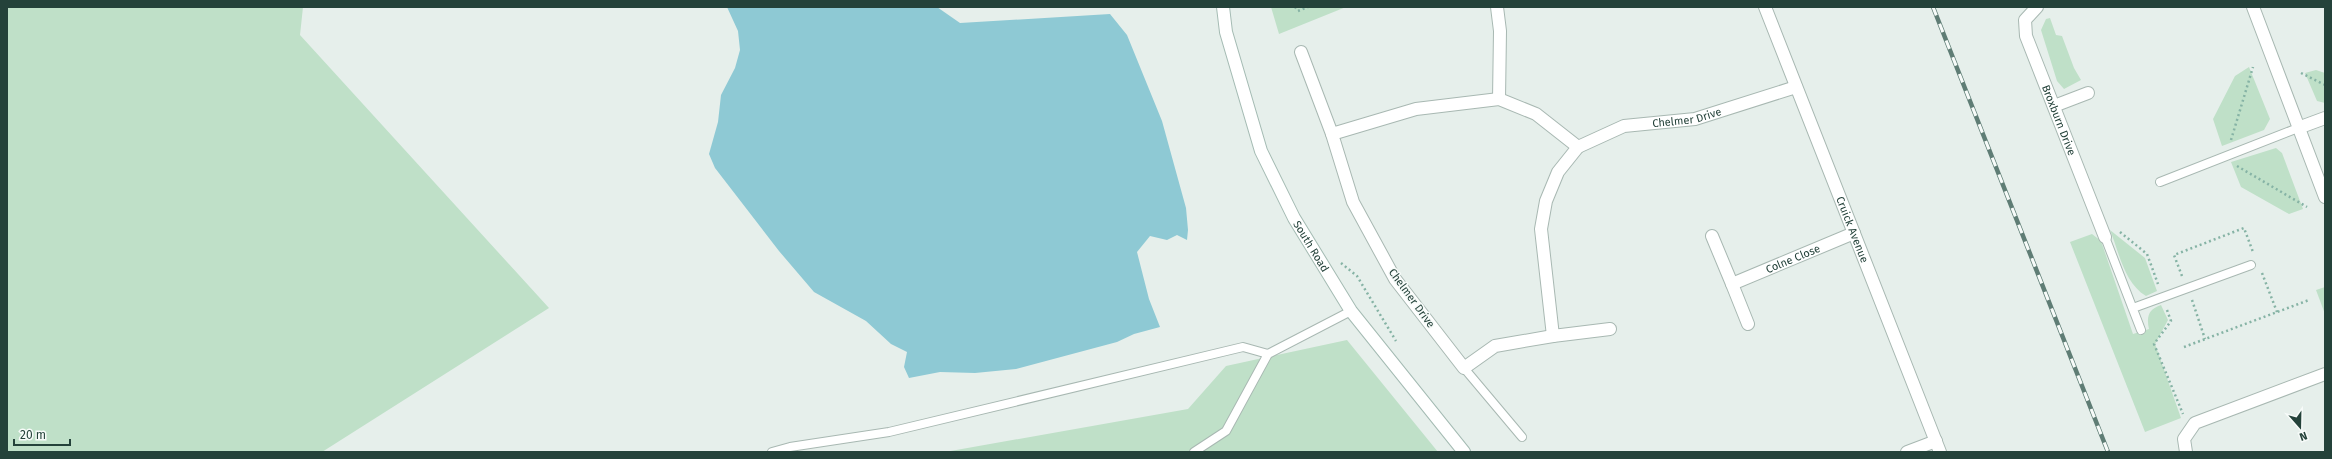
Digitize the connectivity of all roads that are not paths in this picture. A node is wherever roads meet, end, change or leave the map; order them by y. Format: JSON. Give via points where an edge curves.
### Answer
{"nodes":[{"id":1,"x":1223,"y":7,"type":"edge"},
{"id":2,"x":1497,"y":7,"type":"edge"},
{"id":3,"x":1765,"y":7,"type":"edge"},
{"id":4,"x":2037,"y":7,"type":"edge"},
{"id":5,"x":2253,"y":7,"type":"edge"},
{"id":6,"x":1301,"y":52,"type":"dead end"},
{"id":7,"x":1796,"y":86,"type":"junction"},
{"id":8,"x":2088,"y":93,"type":"dead end"},
{"id":9,"x":1500,"y":99,"type":"junction"},
{"id":10,"x":2054,"y":106,"type":"junction"},
{"id":11,"x":2325,"y":118,"type":"edge"},
{"id":12,"x":2298,"y":128,"type":"junction"},
{"id":13,"x":1332,"y":134,"type":"junction"},
{"id":14,"x":1578,"y":147,"type":"junction"},
{"id":15,"x":2160,"y":182,"type":"dead end"},
{"id":16,"x":2325,"y":197,"type":"edge"},
{"id":17,"x":1854,"y":232,"type":"junction"},
{"id":18,"x":1712,"y":236,"type":"dead end"},
{"id":19,"x":2105,"y":237,"type":"joint"},
{"id":20,"x":2251,"y":265,"type":"dead end"},
{"id":21,"x":1732,"y":284,"type":"junction"},
{"id":22,"x":2133,"y":308,"type":"junction"},
{"id":23,"x":1351,"y":310,"type":"junction"},
{"id":24,"x":1748,"y":324,"type":"dead end"},
{"id":25,"x":1610,"y":329,"type":"dead end"},
{"id":26,"x":2141,"y":330,"type":"dead end"},
{"id":27,"x":1553,"y":336,"type":"junction"},
{"id":28,"x":1268,"y":354,"type":"junction"},
{"id":29,"x":1464,"y":368,"type":"junction"},
{"id":30,"x":2325,"y":374,"type":"edge"},
{"id":31,"x":1522,"y":437,"type":"dead end"},
{"id":32,"x":1938,"y":446,"type":"edge"},
{"id":33,"x":772,"y":452,"type":"edge"},
{"id":34,"x":1194,"y":452,"type":"edge"},
{"id":35,"x":1464,"y":452,"type":"edge"},
{"id":36,"x":1907,"y":452,"type":"edge"},
{"id":37,"x":2186,"y":452,"type":"edge"}],
"edges":[{"from":1,"to":23,"type":"street","name":"South Road","via":[[1226,32],[1261,151],[1294,218]]},
{"from":2,"to":9,"type":"street","via":[[1500,31]]},
{"from":3,"to":7,"type":"street","name":"Cruick Avenue"},
{"from":4,"to":10,"type":"street","name":"Broxburn Drive","via":[[2025,20],[2026,36]]},
{"from":5,"to":12,"type":"street"},
{"from":6,"to":13,"type":"street","name":"Chelmer Drive"},
{"from":7,"to":14,"type":"street","name":"Chelmer Drive","via":[[1695,118],[1624,126]]},
{"from":7,"to":17,"type":"street","name":"Cruick Avenue"},
{"from":8,"to":10,"type":"street"},
{"from":9,"to":13,"type":"street","via":[[1416,109]]},
{"from":9,"to":14,"type":"street","via":[[1536,114]]},
{"from":10,"to":19,"type":"street","name":"Broxburn Drive"},
{"from":11,"to":12,"type":"street"},
{"from":12,"to":15,"type":"lane"},
{"from":12,"to":16,"type":"street"},
{"from":13,"to":29,"type":"street","name":"Chelmer Drive","via":[[1353,202],[1395,279]]},
{"from":14,"to":27,"type":"street","name":"Chelmer Drive","via":[[1558,172],[1546,201],[1541,229]]},
{"from":17,"to":21,"type":"street","name":"Colne Close"},
{"from":17,"to":32,"type":"street","name":"Cruick Avenue"},
{"from":18,"to":21,"type":"street"},
{"from":19,"to":22,"type":"lane"},
{"from":20,"to":22,"type":"lane"},
{"from":21,"to":24,"type":"street"},
{"from":22,"to":26,"type":"lane"},
{"from":23,"to":28,"type":"lane"},
{"from":23,"to":35,"type":"street","name":"South Road"},
{"from":25,"to":27,"type":"street"},
{"from":27,"to":29,"type":"street","via":[[1495,346]]},
{"from":28,"to":33,"type":"lane","via":[[1243,348],[889,432],[790,446]]},
{"from":28,"to":34,"type":"lane","via":[[1226,430]]},
{"from":29,"to":31,"type":"lane"},
{"from":30,"to":37,"type":"street","via":[[2195,423],[2184,439]]},
{"from":32,"to":36,"type":"street"}]}
